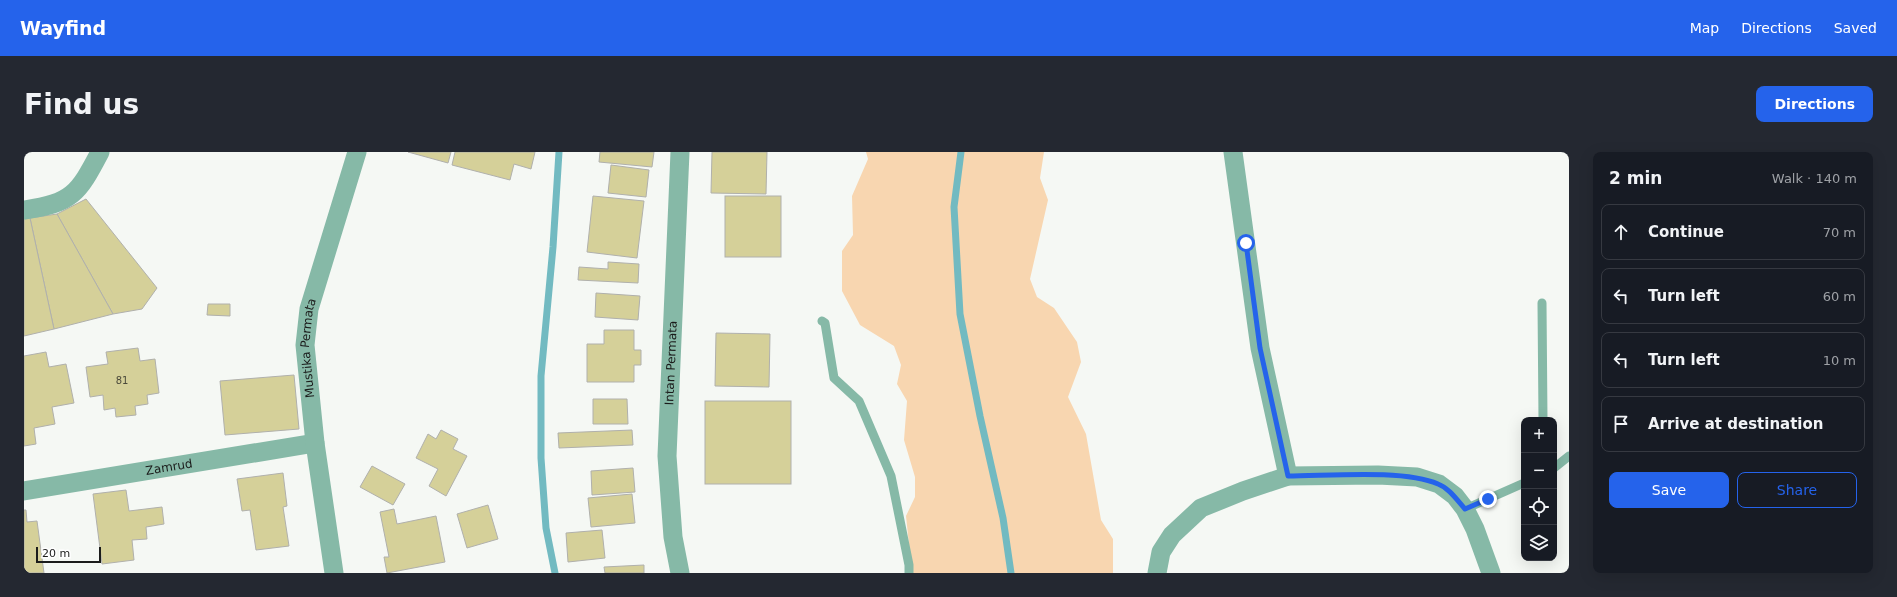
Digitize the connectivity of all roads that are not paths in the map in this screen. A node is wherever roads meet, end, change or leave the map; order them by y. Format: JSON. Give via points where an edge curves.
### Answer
{"nodes":[{"id":1,"x":100,"y":152,"type":"edge"},
{"id":2,"x":356,"y":152,"type":"edge"},
{"id":3,"x":680,"y":152,"type":"edge"},
{"id":4,"x":1233,"y":152,"type":"edge"},
{"id":5,"x":24,"y":210,"type":"edge"},
{"id":6,"x":1542,"y":302,"type":"dead end"},
{"id":7,"x":822,"y":321,"type":"dead end"},
{"id":8,"x":1543,"y":417,"type":"edge"},
{"id":9,"x":315,"y":444,"type":"junction"},
{"id":10,"x":1569,"y":456,"type":"edge"},
{"id":11,"x":1557,"y":466,"type":"edge"},
{"id":12,"x":1288,"y":476,"type":"junction"},
{"id":13,"x":1521,"y":484,"type":"edge"},
{"id":14,"x":24,"y":491,"type":"edge"},
{"id":15,"x":1465,"y":509,"type":"junction"},
{"id":16,"x":334,"y":573,"type":"edge"},
{"id":17,"x":680,"y":573,"type":"edge"},
{"id":18,"x":908,"y":573,"type":"edge"},
{"id":19,"x":1157,"y":573,"type":"edge"},
{"id":20,"x":1491,"y":573,"type":"edge"}],
"edges":[{"from":1,"to":5,"type":"street","via":[[84,181],[71,197],[57,204]]},
{"from":2,"to":9,"type":"street","name":"Mustika Permata","via":[[309,309],[305,345]]},
{"from":3,"to":17,"type":"street","name":"Intan Permata","via":[[667,456],[672,537]]},
{"from":4,"to":12,"type":"street","via":[[1260,348]]},
{"from":6,"to":8,"type":"lane"},
{"from":7,"to":18,"type":"lane","via":[[825,325],[834,378],[859,401],[891,476],[909,565]]},
{"from":9,"to":14,"type":"street","name":"Zamrud"},
{"from":9,"to":16,"type":"street","name":"Mustika Permata"},
{"from":10,"to":11,"type":"lane"},
{"from":12,"to":15,"type":"street","via":[[1417,477],[1439,484],[1455,496]]},
{"from":12,"to":19,"type":"street","via":[[1201,508],[1172,535],[1161,552]]},
{"from":13,"to":15,"type":"lane"},
{"from":15,"to":20,"type":"street"}]}
